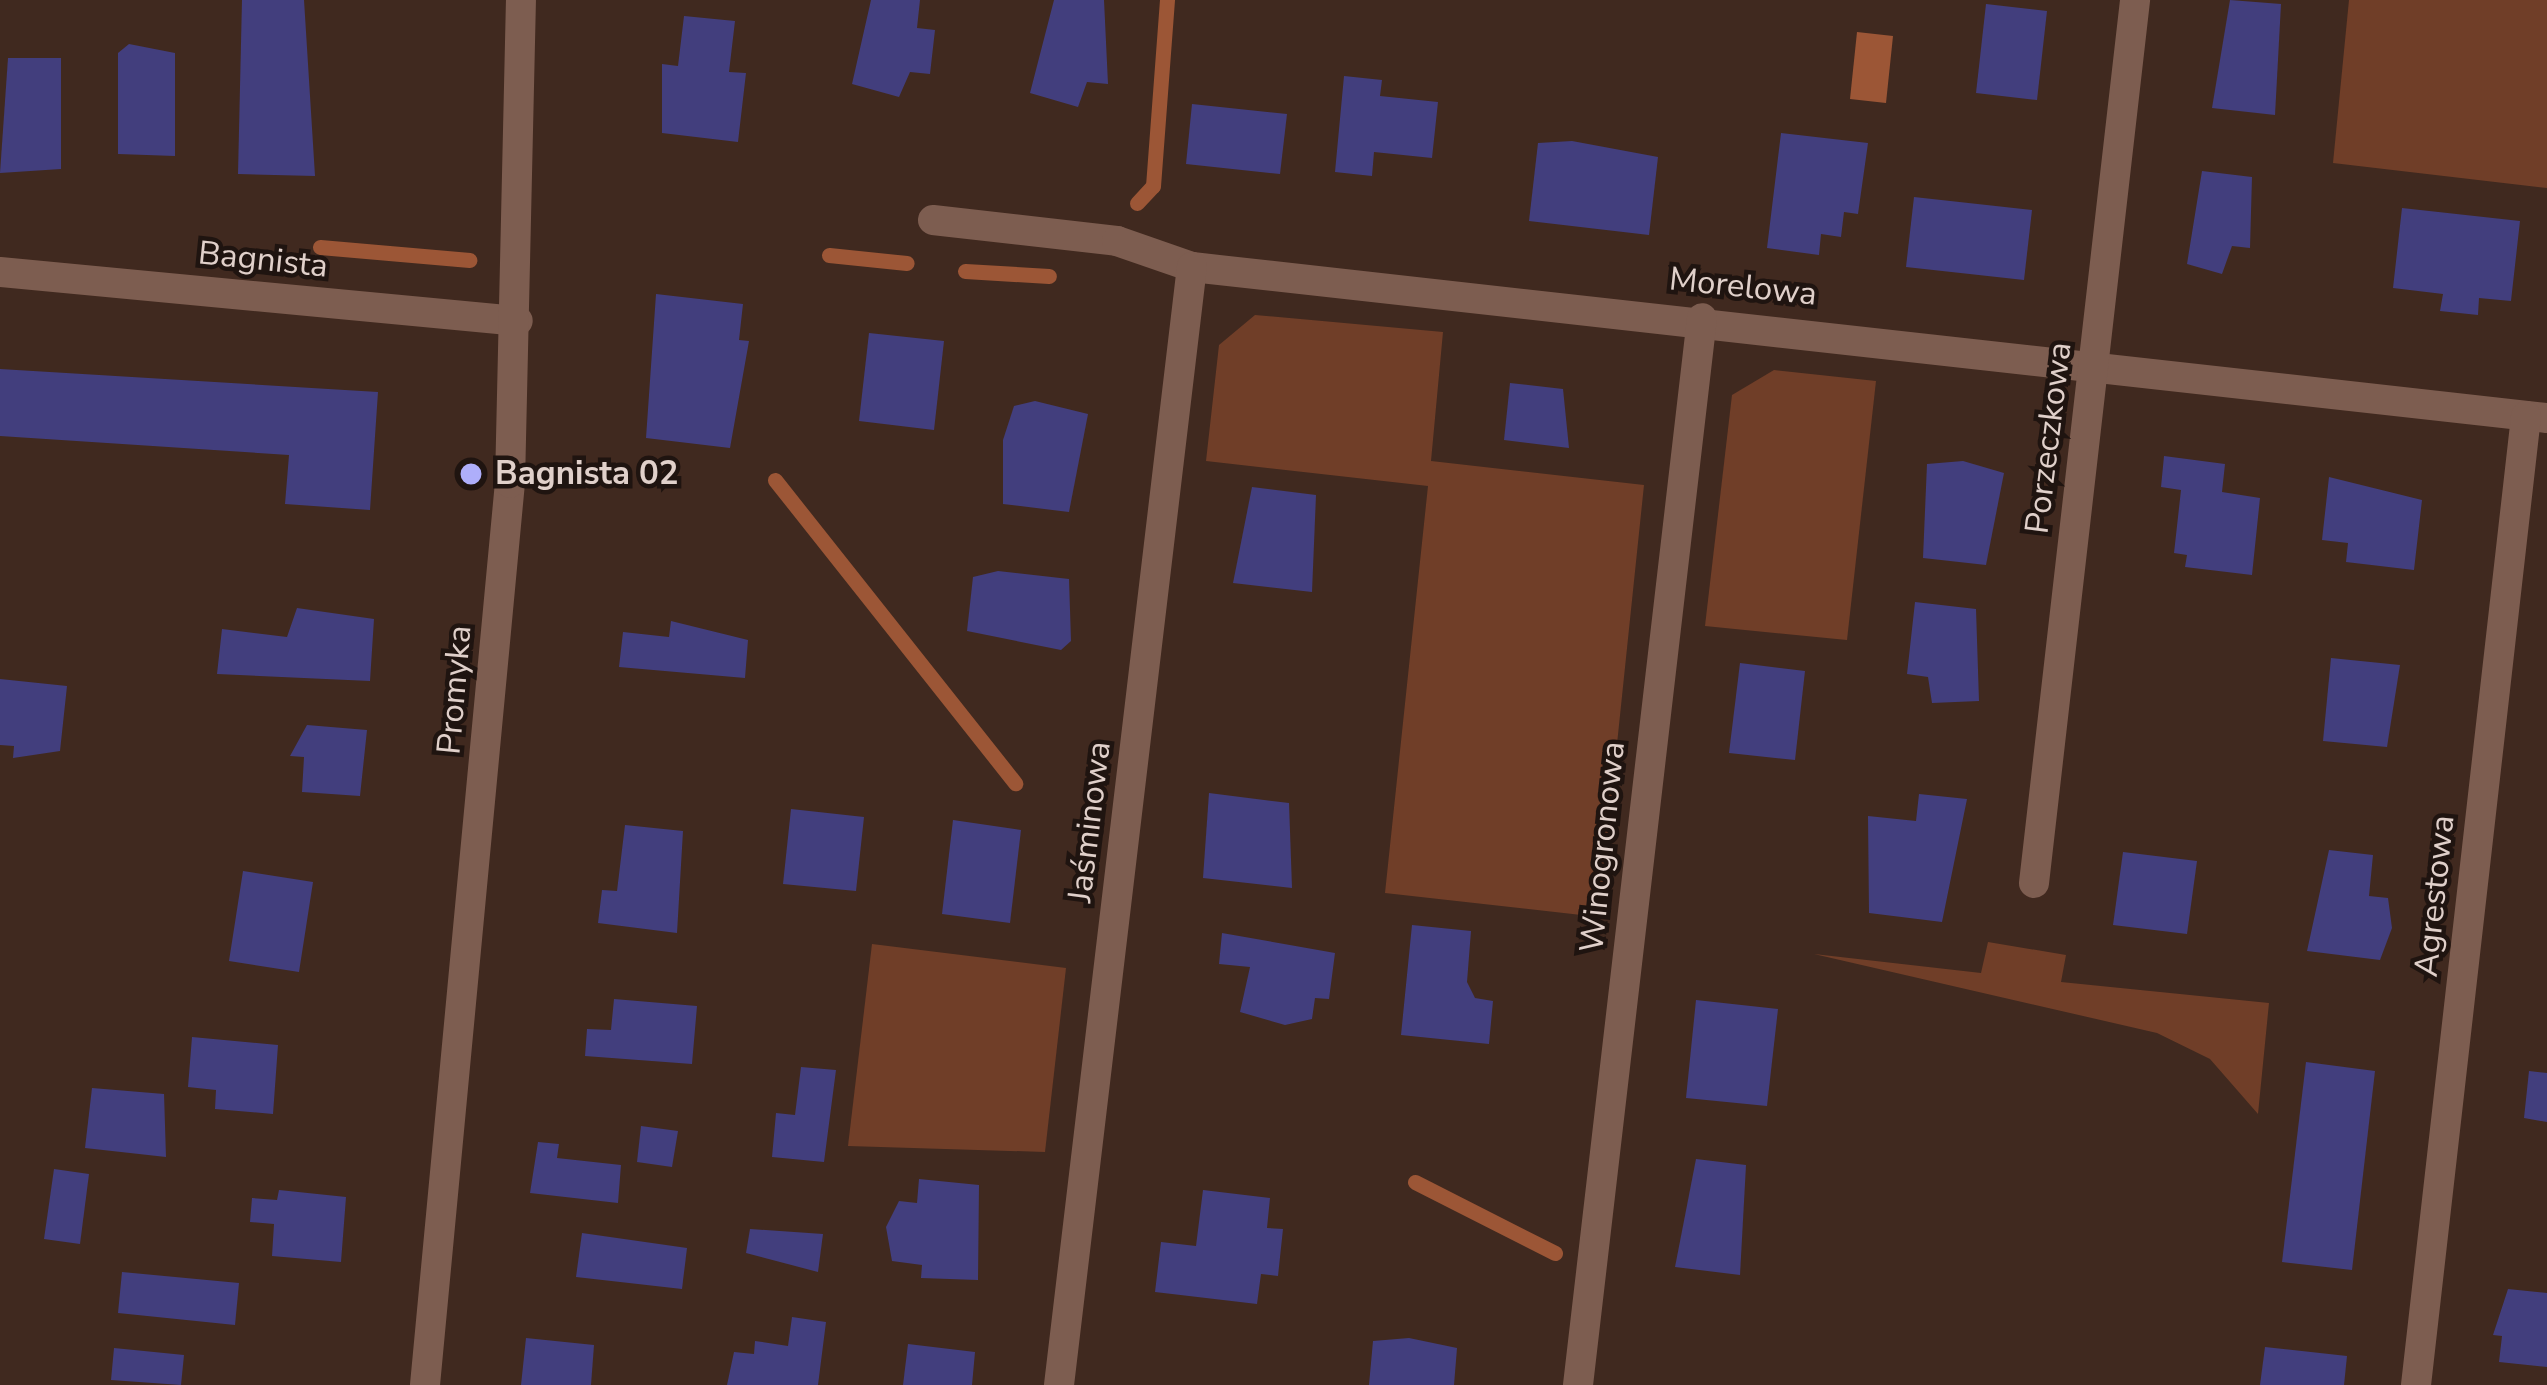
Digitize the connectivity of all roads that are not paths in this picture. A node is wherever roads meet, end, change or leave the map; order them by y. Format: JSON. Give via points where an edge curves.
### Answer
{"nodes":[{"id":1,"x":521,"y":0,"type":"edge"},
{"id":2,"x":2134,"y":0,"type":"edge"},
{"id":3,"x":933,"y":220,"type":"dead end"},
{"id":4,"x":1192,"y":267,"type":"junction"},
{"id":5,"x":0,"y":272,"type":"edge"},
{"id":6,"x":1702,"y":318,"type":"junction"},
{"id":7,"x":518,"y":321,"type":"junction"},
{"id":8,"x":2093,"y":363,"type":"junction"},
{"id":9,"x":2536,"y":417,"type":"edge"},
{"id":10,"x":2034,"y":884,"type":"dead end"},
{"id":11,"x":425,"y":1385,"type":"edge"},
{"id":12,"x":1059,"y":1385,"type":"edge"},
{"id":13,"x":1578,"y":1385,"type":"edge"},
{"id":14,"x":2416,"y":1385,"type":"edge"}],
"edges":[{"from":1,"to":7,"type":"street","name":"Promyka"},
{"from":2,"to":8,"type":"street","name":"Porzeczkowa"},
{"from":3,"to":4,"type":"street","name":"Morelowa","via":[[1117,241]]},
{"from":4,"to":6,"type":"street","name":"Morelowa"},
{"from":4,"to":12,"type":"street","name":"Jaśminowa"},
{"from":5,"to":7,"type":"street","name":"Bagnista"},
{"from":6,"to":8,"type":"street","name":"Morelowa"},
{"from":6,"to":13,"type":"street","name":"Winogronowa"},
{"from":7,"to":11,"type":"street","name":"Promyka"},
{"from":8,"to":9,"type":"street","name":"Morelowa"},
{"from":8,"to":10,"type":"street","name":"Porzeczkowa"},
{"from":9,"to":14,"type":"street","name":"Agrestowa"}]}
